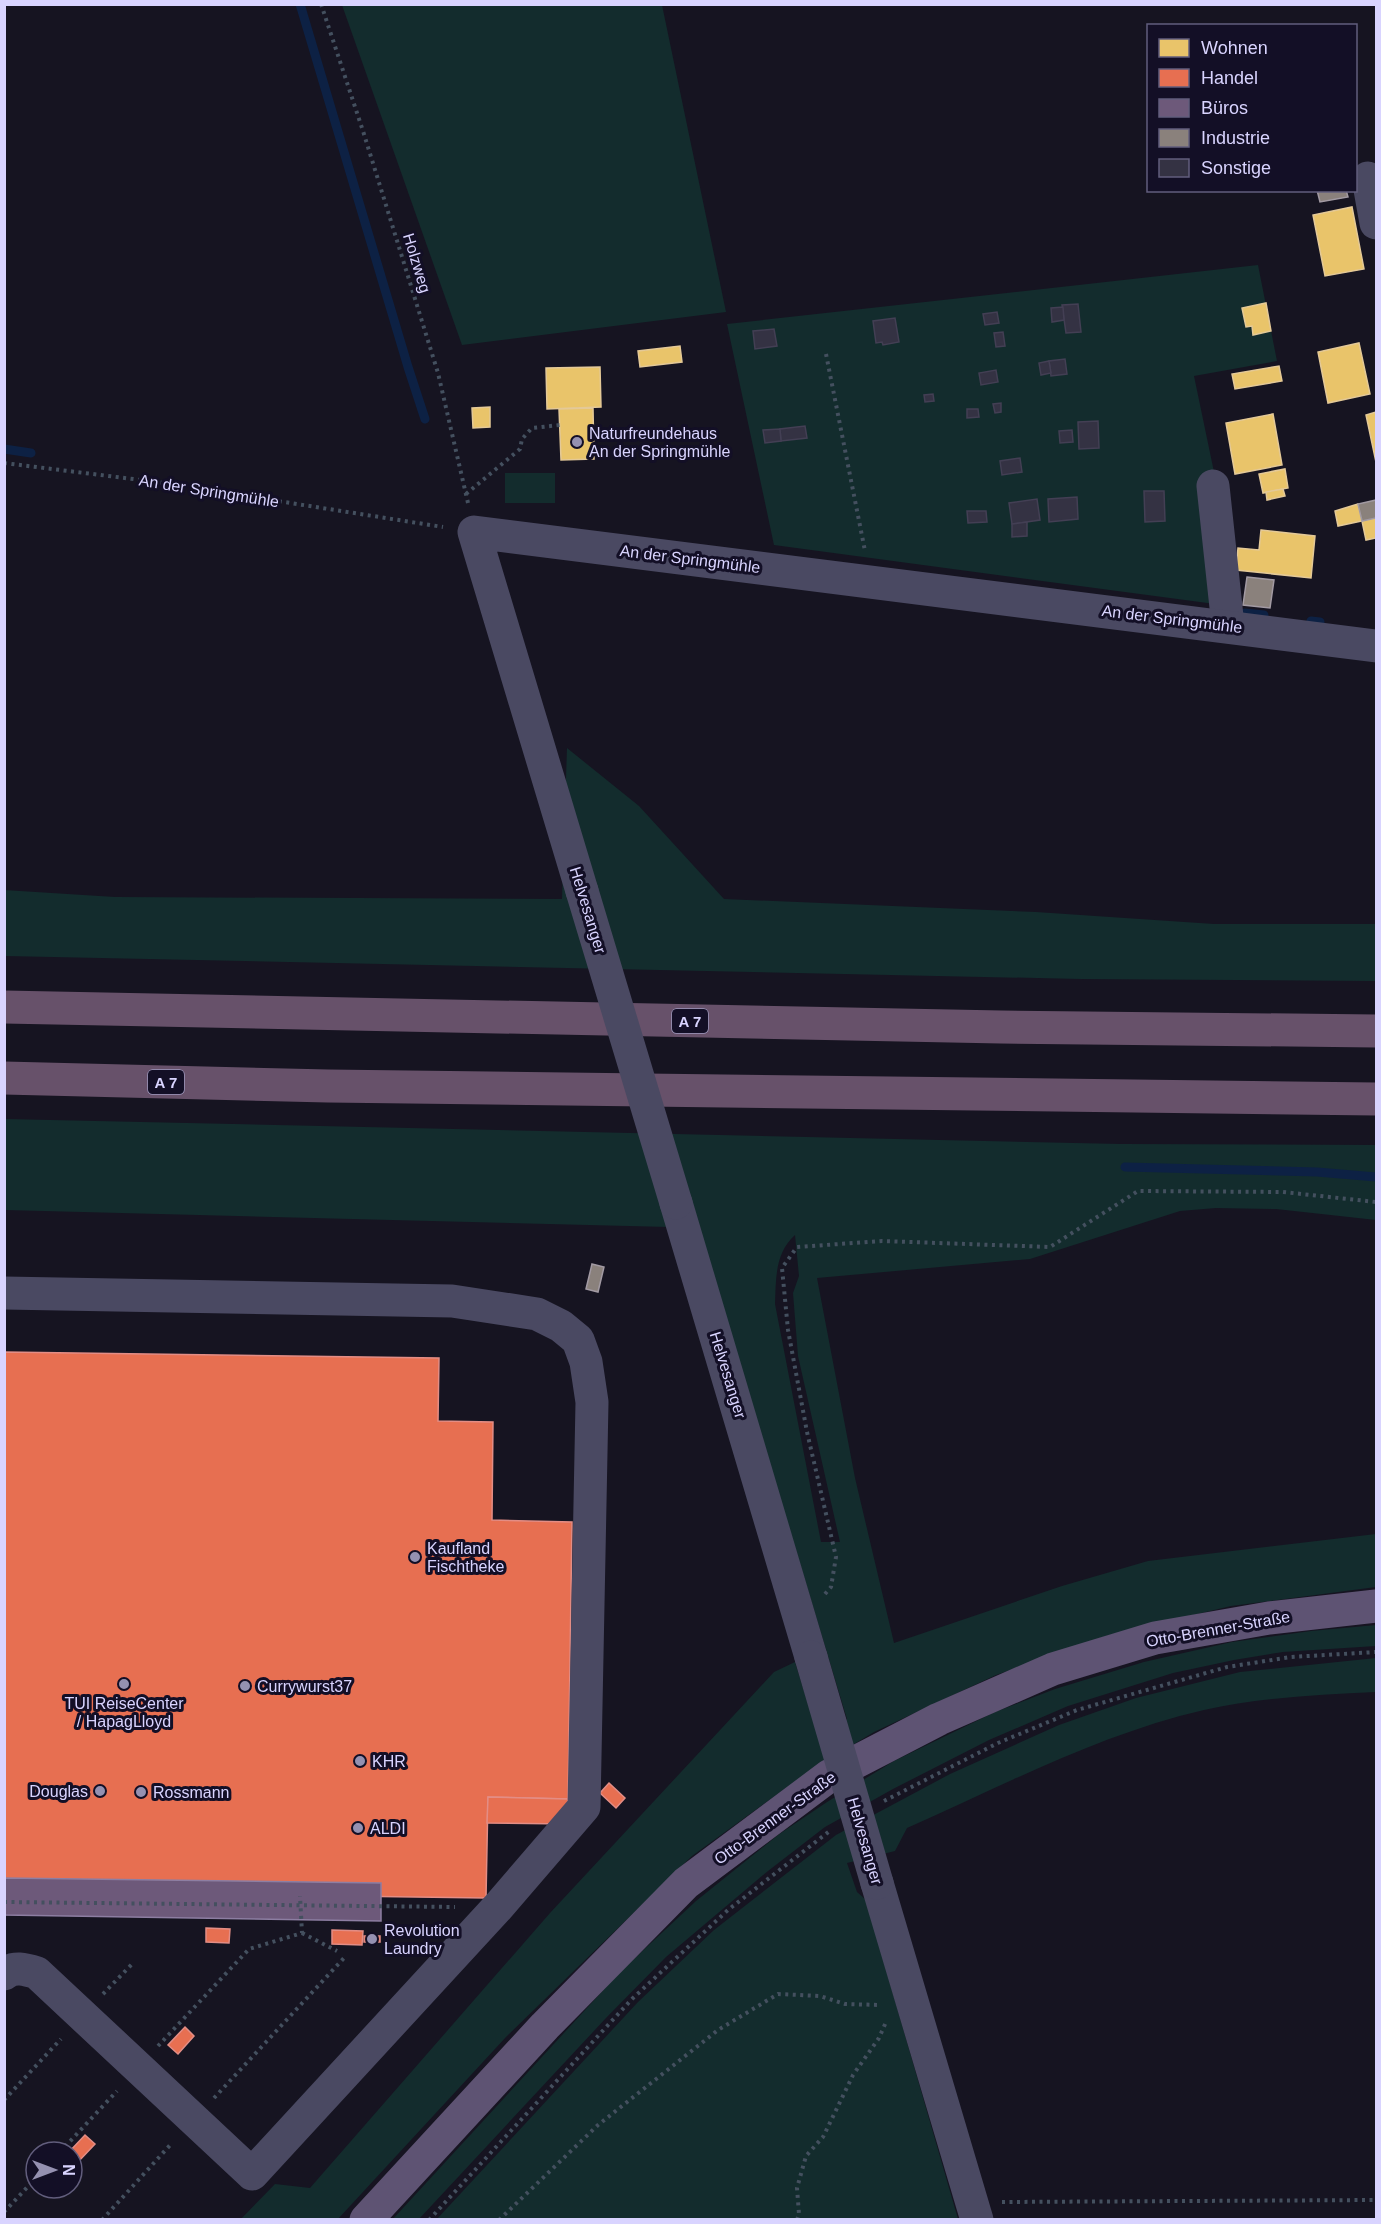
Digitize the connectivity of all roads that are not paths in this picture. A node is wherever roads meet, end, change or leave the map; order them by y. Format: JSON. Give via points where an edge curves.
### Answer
{"nodes":[{"id":1,"x":1368,"y":178,"type":"dead end"},
{"id":2,"x":1377,"y":223,"type":"edge"},
{"id":3,"x":1213,"y":486,"type":"dead end"},
{"id":4,"x":474,"y":532,"type":"joint"},
{"id":5,"x":1228,"y":626,"type":"junction"},
{"id":6,"x":1377,"y":646,"type":"edge"},
{"id":7,"x":4,"y":1007,"type":"edge"},
{"id":8,"x":1377,"y":1031,"type":"edge"},
{"id":9,"x":4,"y":1078,"type":"edge"},
{"id":10,"x":1377,"y":1099,"type":"edge"},
{"id":11,"x":4,"y":1293,"type":"edge"},
{"id":12,"x":1377,"y":1606,"type":"edge"},
{"id":13,"x":4,"y":1974,"type":"edge"},
{"id":14,"x":974,"y":2211,"type":"edge"},
{"id":15,"x":366,"y":2220,"type":"edge"}],
"edges":[{"from":1,"to":2,"type":"street"},
{"from":3,"to":5,"type":"street"},
{"from":4,"to":5,"type":"street","name":"An der Springmühle"},
{"from":4,"to":14,"type":"street","name":"Helvesanger","bridge":true,"via":[[877,1882],[902,2002]]},
{"from":5,"to":6,"type":"street","name":"An der Springmühle"},
{"from":7,"to":8,"type":"highway","number":"A 7"},
{"from":9,"to":10,"type":"highway","number":"A 7","via":[[316,1086]]},
{"from":11,"to":13,"type":"street","via":[[452,1301],[537,1314],[578,1340],[592,1402],[584,1807],[498,1907],[252,2174],[37,1973],[22,1968]]},
{"from":12,"to":15,"type":"main road","name":"Otto-Brenner-Straße","via":[[1269,1618],[1155,1638],[1053,1669],[939,1719],[829,1776],[686,1884],[545,2026]]}]}
